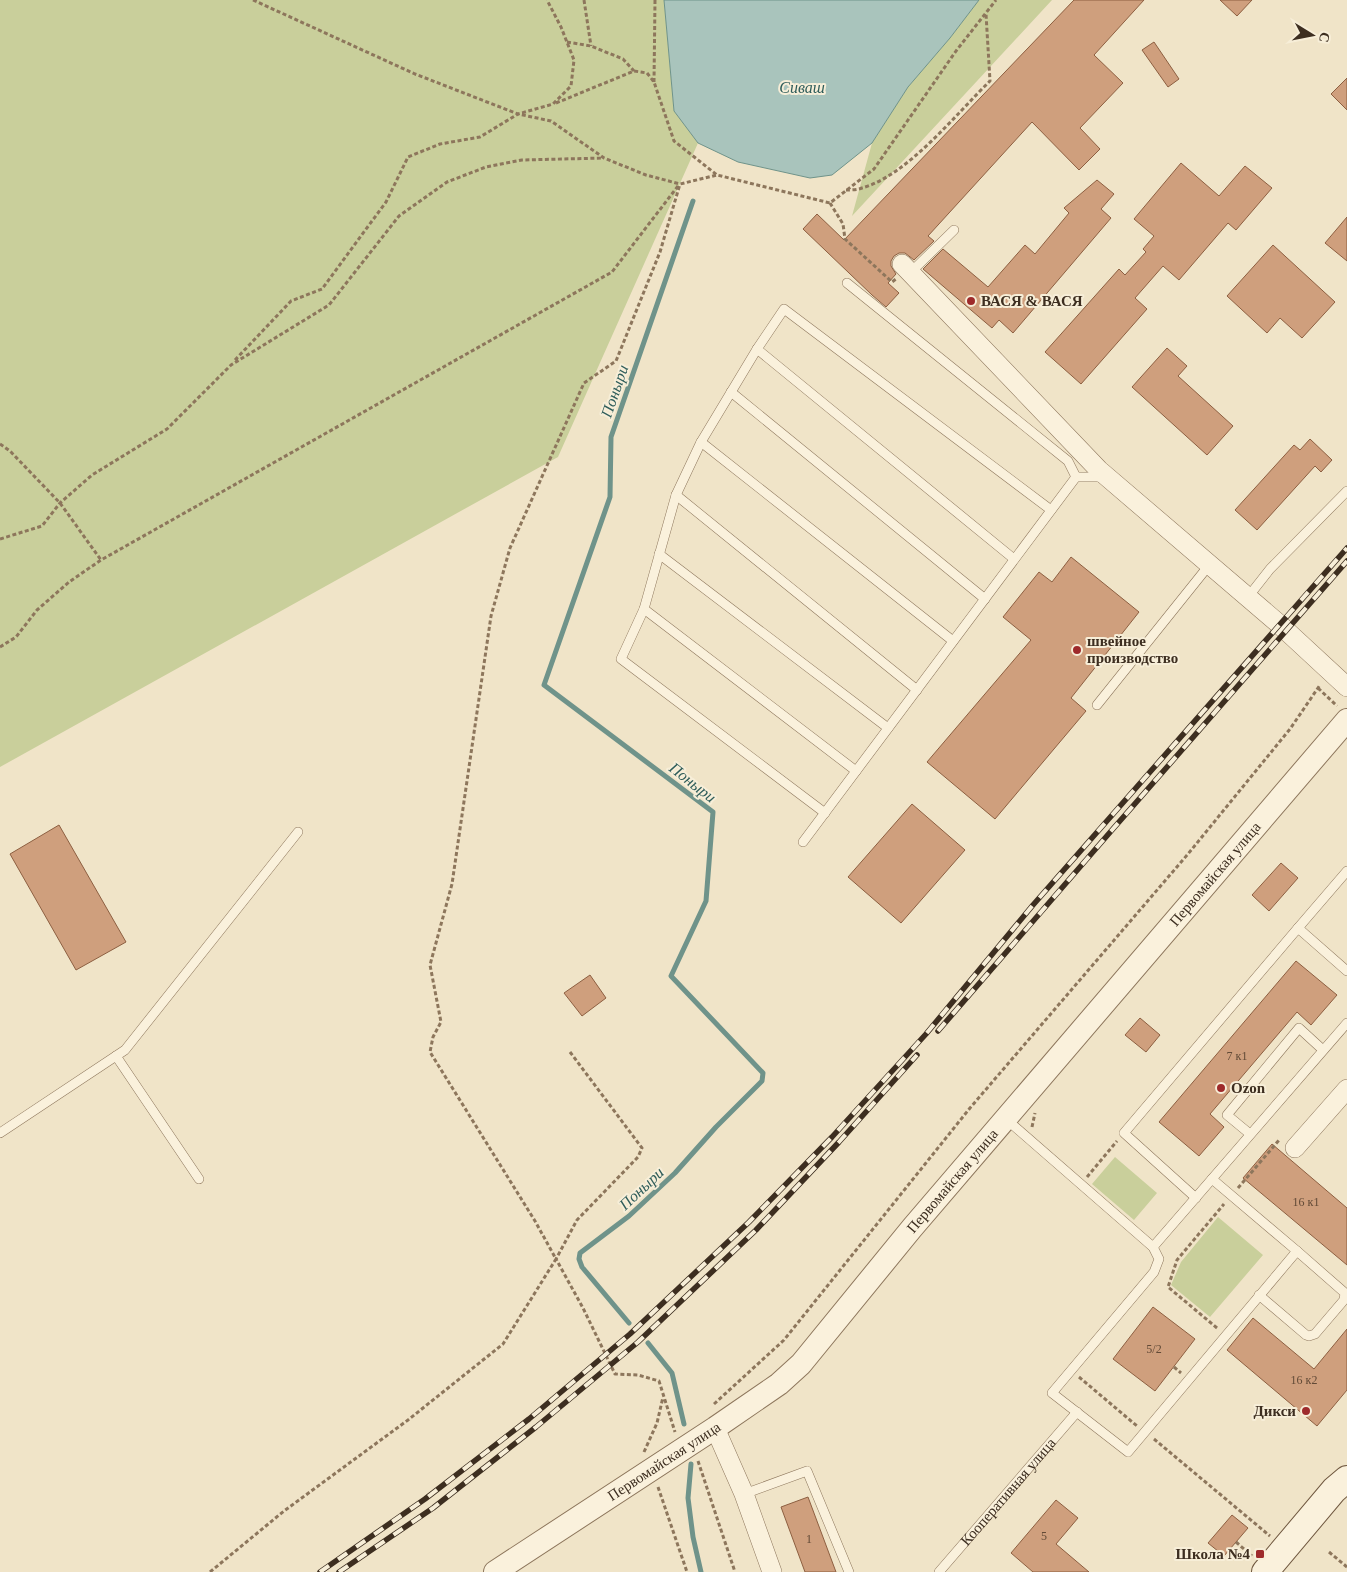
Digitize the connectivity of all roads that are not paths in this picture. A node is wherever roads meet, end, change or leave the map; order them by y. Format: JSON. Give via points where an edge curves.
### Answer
{"nodes":[{"id":1,"x":954,"y":230,"type":"dead end"},
{"id":2,"x":906,"y":269,"type":"joint"},
{"id":3,"x":847,"y":283,"type":"dead end"},
{"id":4,"x":757,"y":348,"type":"junction"},
{"id":5,"x":731,"y":392,"type":"junction"},
{"id":6,"x":700,"y":442,"type":"junction"},
{"id":7,"x":1107,"y":476,"type":"junction"},
{"id":8,"x":1076,"y":477,"type":"junction"},
{"id":9,"x":1347,"y":491,"type":"edge"},
{"id":10,"x":676,"y":495,"type":"junction"},
{"id":11,"x":1051,"y":510,"type":"junction"},
{"id":12,"x":659,"y":554,"type":"junction"},
{"id":13,"x":1014,"y":559,"type":"junction"},
{"id":14,"x":1210,"y":564,"type":"junction"},
{"id":15,"x":1248,"y":597,"type":"junction"},
{"id":16,"x":985,"y":598,"type":"junction"},
{"id":17,"x":644,"y":610,"type":"junction"},
{"id":18,"x":953,"y":641,"type":"junction"},
{"id":19,"x":1347,"y":687,"type":"edge"},
{"id":20,"x":917,"y":690,"type":"junction"},
{"id":21,"x":1097,"y":705,"type":"dead end"},
{"id":22,"x":1344,"y":715,"type":"edge"},
{"id":23,"x":888,"y":728,"type":"junction"},
{"id":24,"x":856,"y":771,"type":"junction"},
{"id":25,"x":825,"y":813,"type":"junction"},
{"id":26,"x":298,"y":832,"type":"dead end"},
{"id":27,"x":803,"y":842,"type":"dead end"},
{"id":28,"x":1347,"y":871,"type":"edge"},
{"id":29,"x":1298,"y":928,"type":"junction"},
{"id":30,"x":1347,"y":971,"type":"edge"},
{"id":31,"x":1347,"y":1023,"type":"edge"},
{"id":32,"x":1323,"y":1050,"type":"junction"},
{"id":33,"x":116,"y":1056,"type":"junction"},
{"id":34,"x":1347,"y":1089,"type":"edge"},
{"id":35,"x":1006,"y":1119,"type":"junction"},
{"id":36,"x":0,"y":1133,"type":"edge"},
{"id":37,"x":1250,"y":1134,"type":"junction"},
{"id":38,"x":1288,"y":1142,"type":"road end"},
{"id":39,"x":199,"y":1179,"type":"dead end"},
{"id":40,"x":1212,"y":1179,"type":"junction"},
{"id":41,"x":1196,"y":1198,"type":"junction"},
{"id":42,"x":1153,"y":1247,"type":"junction"},
{"id":43,"x":1297,"y":1251,"type":"junction"},
{"id":44,"x":1259,"y":1295,"type":"junction"},
{"id":45,"x":1077,"y":1412,"type":"junction"},
{"id":46,"x":712,"y":1418,"type":"junction"},
{"id":47,"x":1347,"y":1479,"type":"edge"},
{"id":48,"x":744,"y":1494,"type":"junction"},
{"id":49,"x":1347,"y":1500,"type":"edge"},
{"id":50,"x":1260,"y":1566,"type":"edge"},
{"id":51,"x":495,"y":1572,"type":"edge"},
{"id":52,"x":772,"y":1572,"type":"edge"},
{"id":53,"x":849,"y":1572,"type":"edge"},
{"id":54,"x":940,"y":1572,"type":"edge"},
{"id":55,"x":1288,"y":1572,"type":"edge"}],
"edges":[{"from":1,"to":2,"type":"lane"},
{"from":2,"to":7,"type":"street"},
{"from":3,"to":8,"type":"lane","via":[[1068,461]]},
{"from":4,"to":5,"type":"lane"},
{"from":4,"to":11,"type":"lane","via":[[784,309]]},
{"from":4,"to":13,"type":"lane"},
{"from":5,"to":6,"type":"lane"},
{"from":5,"to":16,"type":"lane"},
{"from":6,"to":10,"type":"lane"},
{"from":6,"to":18,"type":"lane"},
{"from":7,"to":8,"type":"lane"},
{"from":7,"to":14,"type":"street"},
{"from":8,"to":11,"type":"lane"},
{"from":9,"to":15,"type":"lane","via":[[1270,569]]},
{"from":10,"to":12,"type":"lane"},
{"from":10,"to":20,"type":"lane"},
{"from":11,"to":13,"type":"lane"},
{"from":12,"to":17,"type":"lane"},
{"from":12,"to":23,"type":"lane"},
{"from":13,"to":16,"type":"lane"},
{"from":14,"to":15,"type":"street"},
{"from":14,"to":21,"type":"lane"},
{"from":15,"to":19,"type":"street"},
{"from":16,"to":18,"type":"lane"},
{"from":17,"to":24,"type":"lane"},
{"from":17,"to":25,"type":"lane","via":[[621,659]]},
{"from":18,"to":20,"type":"lane"},
{"from":20,"to":23,"type":"lane"},
{"from":22,"to":35,"type":"street","name":"Первомайская улица"},
{"from":23,"to":24,"type":"lane"},
{"from":24,"to":25,"type":"lane"},
{"from":25,"to":27,"type":"lane"},
{"from":26,"to":33,"type":"lane","via":[[125,1050]]},
{"from":28,"to":29,"type":"lane"},
{"from":29,"to":30,"type":"lane"},
{"from":29,"to":41,"type":"lane","via":[[1124,1133]]},
{"from":31,"to":32,"type":"lane"},
{"from":32,"to":37,"type":"lane"},
{"from":32,"to":37,"type":"lane","via":[[1299,1028],[1228,1115]]},
{"from":33,"to":36,"type":"lane"},
{"from":33,"to":39,"type":"lane"},
{"from":34,"to":38,"type":"street"},
{"from":35,"to":42,"type":"lane"},
{"from":35,"to":46,"type":"street","name":"Первомайская улица","via":[[801,1364],[778,1384]]},
{"from":37,"to":40,"type":"lane"},
{"from":40,"to":41,"type":"lane"},
{"from":40,"to":43,"type":"lane"},
{"from":41,"to":42,"type":"lane"},
{"from":42,"to":45,"type":"lane","via":[[1159,1260],[1154,1272],[1052,1393]]},
{"from":43,"to":44,"type":"lane"},
{"from":43,"to":44,"type":"lane","via":[[1345,1293],[1344,1300],[1321,1327],[1312,1336],[1306,1335]]},
{"from":44,"to":45,"type":"lane","via":[[1128,1452]]},
{"from":45,"to":54,"type":"lane","name":"Кооперативная улица"},
{"from":46,"to":48,"type":"street"},
{"from":46,"to":51,"type":"street","name":"Первомайская улица"},
{"from":47,"to":50,"type":"main road"},
{"from":48,"to":52,"type":"street"},
{"from":48,"to":53,"type":"lane","via":[[807,1471]]},
{"from":49,"to":55,"type":"main road"}]}
